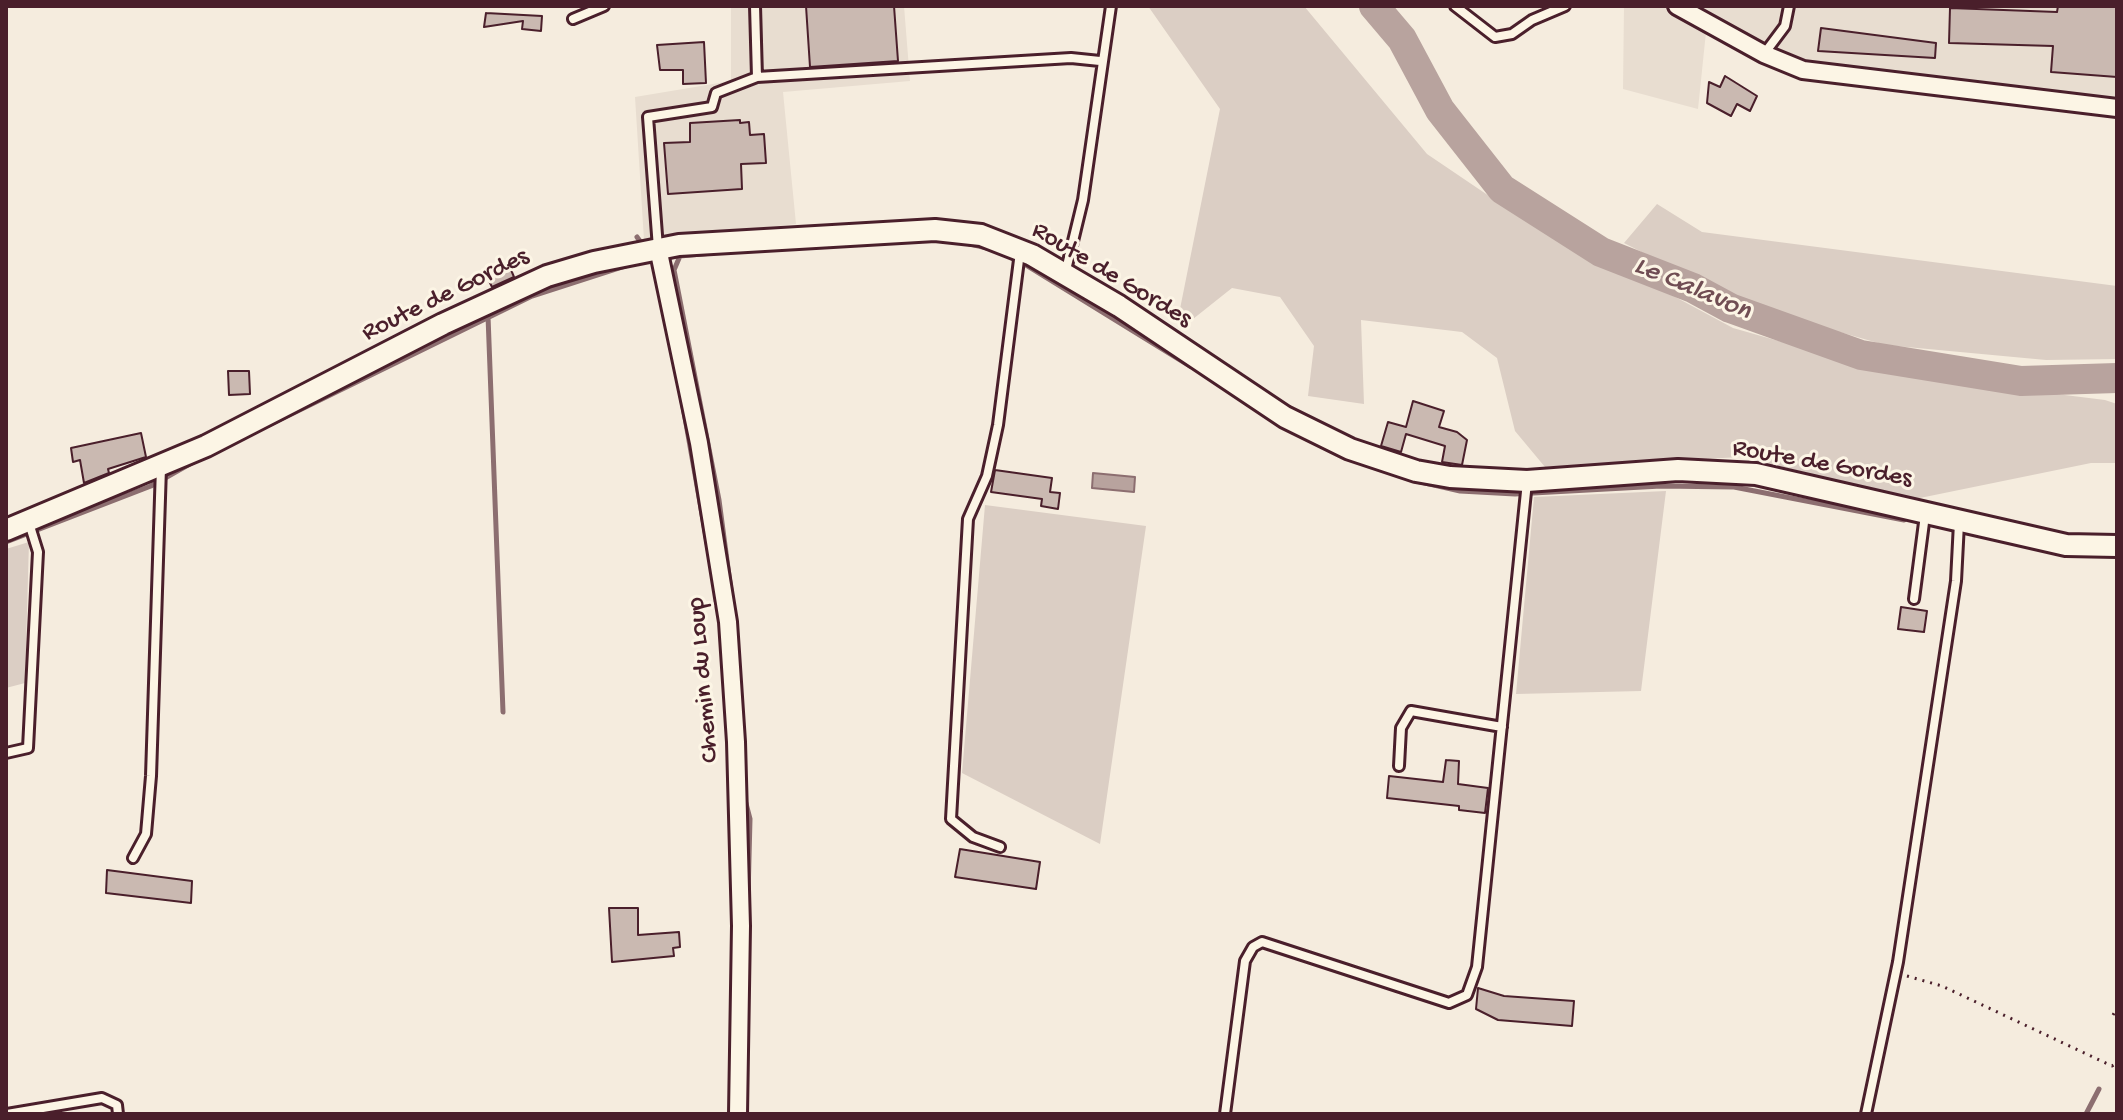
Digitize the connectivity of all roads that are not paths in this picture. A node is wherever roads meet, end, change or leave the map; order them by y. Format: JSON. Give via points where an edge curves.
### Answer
{"nodes":[{"id":1,"x":604,"y":6,"type":"edge"},
{"id":2,"x":755,"y":6,"type":"edge"},
{"id":3,"x":1111,"y":6,"type":"edge"},
{"id":4,"x":1455,"y":6,"type":"edge"},
{"id":5,"x":1565,"y":6,"type":"edge"},
{"id":6,"x":1677,"y":6,"type":"edge"},
{"id":7,"x":1789,"y":6,"type":"edge"},
{"id":8,"x":573,"y":19,"type":"dead end"},
{"id":9,"x":1764,"y":54,"type":"junction"},
{"id":10,"x":1100,"y":61,"type":"junction"},
{"id":11,"x":757,"y":77,"type":"junction"},
{"id":12,"x":2117,"y":108,"type":"edge"},
{"id":13,"x":658,"y":248,"type":"junction"},
{"id":14,"x":1020,"y":250,"type":"junction"},
{"id":15,"x":1065,"y":274,"type":"junction"},
{"id":16,"x":161,"y":466,"type":"junction"},
{"id":17,"x":1527,"y":481,"type":"junction"},
{"id":18,"x":1927,"y":511,"type":"junction"},
{"id":19,"x":1959,"y":519,"type":"junction"},
{"id":20,"x":29,"y":522,"type":"junction"},
{"id":21,"x":6,"y":530,"type":"edge"},
{"id":22,"x":2117,"y":546,"type":"edge"},
{"id":23,"x":1914,"y":599,"type":"dead end"},
{"id":24,"x":1502,"y":727,"type":"junction"},
{"id":25,"x":6,"y":753,"type":"edge"},
{"id":26,"x":1399,"y":766,"type":"dead end"},
{"id":27,"x":1000,"y":847,"type":"dead end"},
{"id":28,"x":133,"y":858,"type":"dead end"},
{"id":29,"x":7,"y":1114,"type":"edge"},
{"id":30,"x":118,"y":1114,"type":"edge"},
{"id":31,"x":738,"y":1114,"type":"edge"},
{"id":32,"x":1225,"y":1114,"type":"edge"},
{"id":33,"x":1866,"y":1114,"type":"edge"}],
"edges":[{"from":1,"to":8,"type":"lane"},
{"from":2,"to":11,"type":"lane"},
{"from":3,"to":10,"type":"lane"},
{"from":4,"to":5,"type":"lane","via":[[1495,37],[1512,34]]},
{"from":6,"to":9,"type":"street"},
{"from":7,"to":9,"type":"lane","via":[[1785,26]]},
{"from":9,"to":12,"type":"street","via":[[1803,70]]},
{"from":10,"to":11,"type":"lane","via":[[1071,58]]},
{"from":10,"to":15,"type":"lane","via":[[1083,200]]},
{"from":11,"to":13,"type":"lane","via":[[716,93],[712,107],[648,117]]},
{"from":13,"to":14,"type":"street","name":"Route de Gordes","via":[[935,230],[981,235]]},
{"from":13,"to":16,"type":"street","name":"Route de Gordes","via":[[594,262],[521,288]]},
{"from":13,"to":31,"type":"street","name":"Chemin du Loup","via":[[699,443],[728,622],[741,926]]},
{"from":14,"to":15,"type":"street","name":"Route de Gordes"},
{"from":14,"to":27,"type":"lane","via":[[998,425],[987,476],[968,519],[951,819],[973,837]]},
{"from":15,"to":17,"type":"street","name":"Route de Gordes","via":[[1285,417],[1350,449],[1416,471]]},
{"from":16,"to":20,"type":"street","name":"Route de Gordes"},
{"from":16,"to":28,"type":"lane","via":[[151,776],[146,834]]},
{"from":17,"to":18,"type":"street","name":"Route de Gordes","via":[[1678,470],[1756,474]]},
{"from":17,"to":24,"type":"lane"},
{"from":18,"to":19,"type":"street","name":"Route de Gordes"},
{"from":18,"to":23,"type":"lane"},
{"from":19,"to":22,"type":"street","name":"Route de Gordes","via":[[2066,545]]},
{"from":19,"to":33,"type":"lane","via":[[1956,581],[1896,972]]},
{"from":20,"to":21,"type":"street","name":"Route de Gordes"},
{"from":20,"to":25,"type":"lane","via":[[38,552],[28,748]]},
{"from":24,"to":26,"type":"lane","via":[[1411,711],[1401,728]]},
{"from":24,"to":32,"type":"lane","via":[[1477,967],[1467,995],[1449,1003],[1262,942],[1245,961]]},
{"from":29,"to":30,"type":"lane","via":[[102,1098],[117,1105]]}]}
